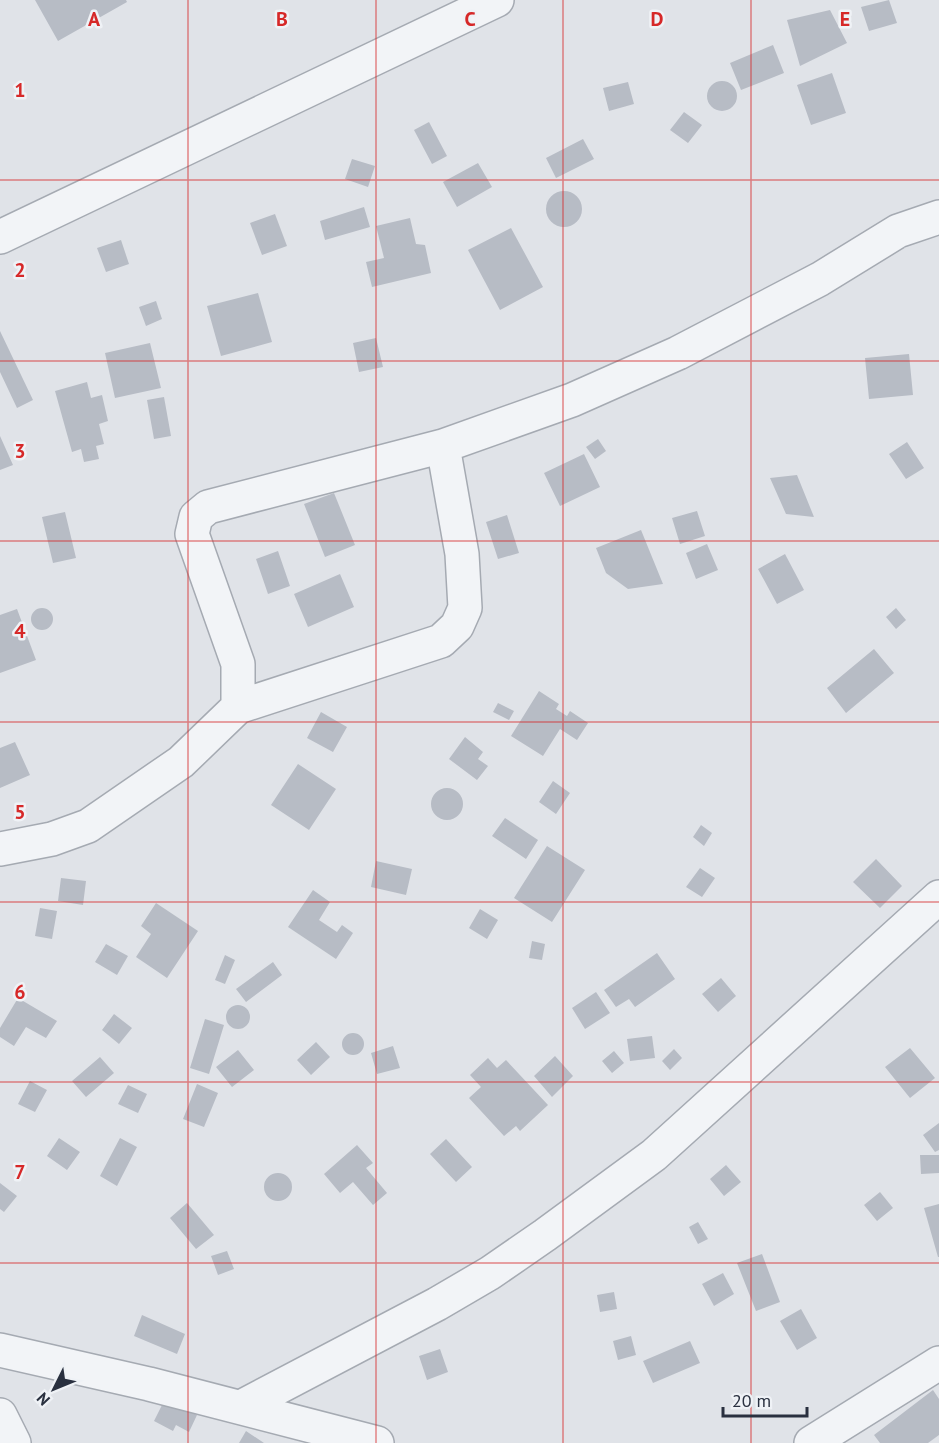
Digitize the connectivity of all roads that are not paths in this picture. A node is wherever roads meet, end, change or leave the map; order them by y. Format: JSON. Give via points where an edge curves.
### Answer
{"nodes":[{"id":1,"x":497,"y":0,"type":"edge"},
{"id":2,"x":939,"y":217,"type":"edge"},
{"id":3,"x":0,"y":237,"type":"edge"},
{"id":4,"x":443,"y":446,"type":"junction"},
{"id":5,"x":238,"y":707,"type":"junction"},
{"id":6,"x":0,"y":849,"type":"edge"},
{"id":7,"x":939,"y":897,"type":"edge"},
{"id":8,"x":0,"y":1350,"type":"edge"},
{"id":9,"x":939,"y":1362,"type":"edge"},
{"id":10,"x":241,"y":1407,"type":"junction"},
{"id":11,"x":0,"y":1415,"type":"edge"},
{"id":12,"x":14,"y":1443,"type":"edge"},
{"id":13,"x":377,"y":1443,"type":"edge"},
{"id":14,"x":811,"y":1443,"type":"edge"}],
"edges":[{"from":1,"to":3,"type":"street"},
{"from":2,"to":4,"type":"street","via":[[898,231],[820,279],[678,353],[572,400]]},
{"from":4,"to":5,"type":"street","via":[[462,554],[465,608],[457,626],[441,641]]},
{"from":4,"to":5,"type":"street","via":[[208,507],[196,517],[192,534],[238,664]]},
{"from":5,"to":6,"type":"street","via":[[181,762],[88,826],[52,839]]},
{"from":7,"to":10,"type":"street","via":[[654,1155],[554,1229],[436,1304]]},
{"from":8,"to":10,"type":"street"},
{"from":9,"to":14,"type":"street"},
{"from":10,"to":13,"type":"street"},
{"from":11,"to":12,"type":"street"}]}
